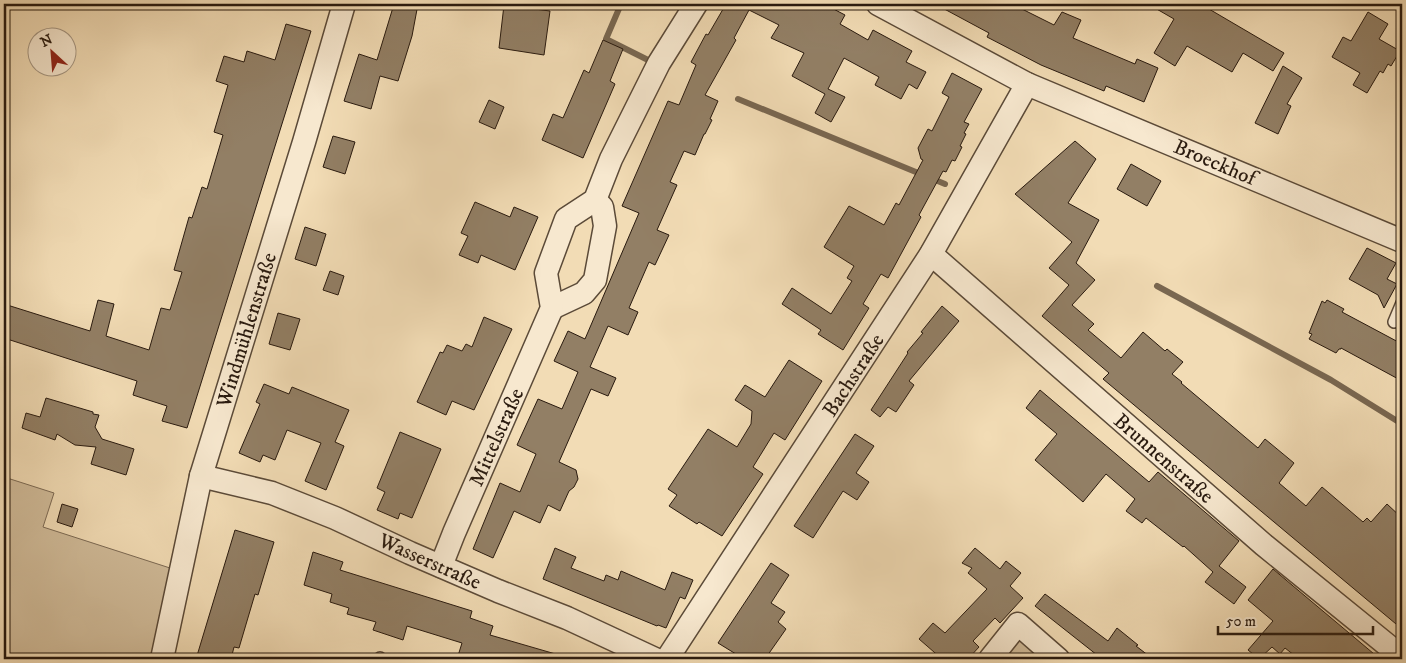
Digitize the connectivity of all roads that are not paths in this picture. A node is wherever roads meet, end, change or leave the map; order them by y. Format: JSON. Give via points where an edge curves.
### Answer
{"nodes":[{"id":1,"x":344,"y":4,"type":"edge"},
{"id":2,"x":696,"y":4,"type":"edge"},
{"id":3,"x":878,"y":4,"type":"edge"},
{"id":4,"x":1027,"y":84,"type":"junction"},
{"id":5,"x":595,"y":200,"type":"junction"},
{"id":6,"x":1402,"y":241,"type":"edge"},
{"id":7,"x":931,"y":254,"type":"junction"},
{"id":8,"x":1402,"y":303,"type":"edge"},
{"id":9,"x":552,"y":308,"type":"junction"},
{"id":10,"x":1394,"y":322,"type":"dead end"},
{"id":11,"x":201,"y":476,"type":"junction"},
{"id":12,"x":441,"y":566,"type":"junction"},
{"id":13,"x":1402,"y":657,"type":"edge"},
{"id":14,"x":162,"y":659,"type":"edge"},
{"id":15,"x":655,"y":659,"type":"edge"},
{"id":16,"x":667,"y":659,"type":"edge"},
{"id":17,"x":990,"y":659,"type":"edge"},
{"id":18,"x":1058,"y":659,"type":"edge"}],
"edges":[{"from":1,"to":11,"type":"street","name":"Windmühlenstraße"},
{"from":2,"to":5,"type":"street","via":[[658,63],[611,159]]},
{"from":3,"to":4,"type":"street","name":"Broeckhof"},
{"from":4,"to":6,"type":"street","name":"Broeckhof"},
{"from":4,"to":7,"type":"street","name":"Bachstraße"},
{"from":5,"to":9,"type":"street","via":[[566,219],[546,273]]},
{"from":5,"to":9,"type":"street","via":[[602,207],[605,226],[595,280],[584,293]]},
{"from":7,"to":13,"type":"street","name":"Brunnenstraße","via":[[1264,545]]},
{"from":7,"to":16,"type":"street","name":"Bachstraße"},
{"from":8,"to":10,"type":"lane"},
{"from":9,"to":12,"type":"street","name":"Mittelstraße"},
{"from":11,"to":12,"type":"street","name":"Wasserstraße","via":[[272,493]]},
{"from":11,"to":14,"type":"street","name":"Windmühlenstraße"},
{"from":12,"to":15,"type":"street","name":"Wasserstraße","via":[[567,618]]},
{"from":17,"to":18,"type":"street","via":[[1018,624]]}]}
